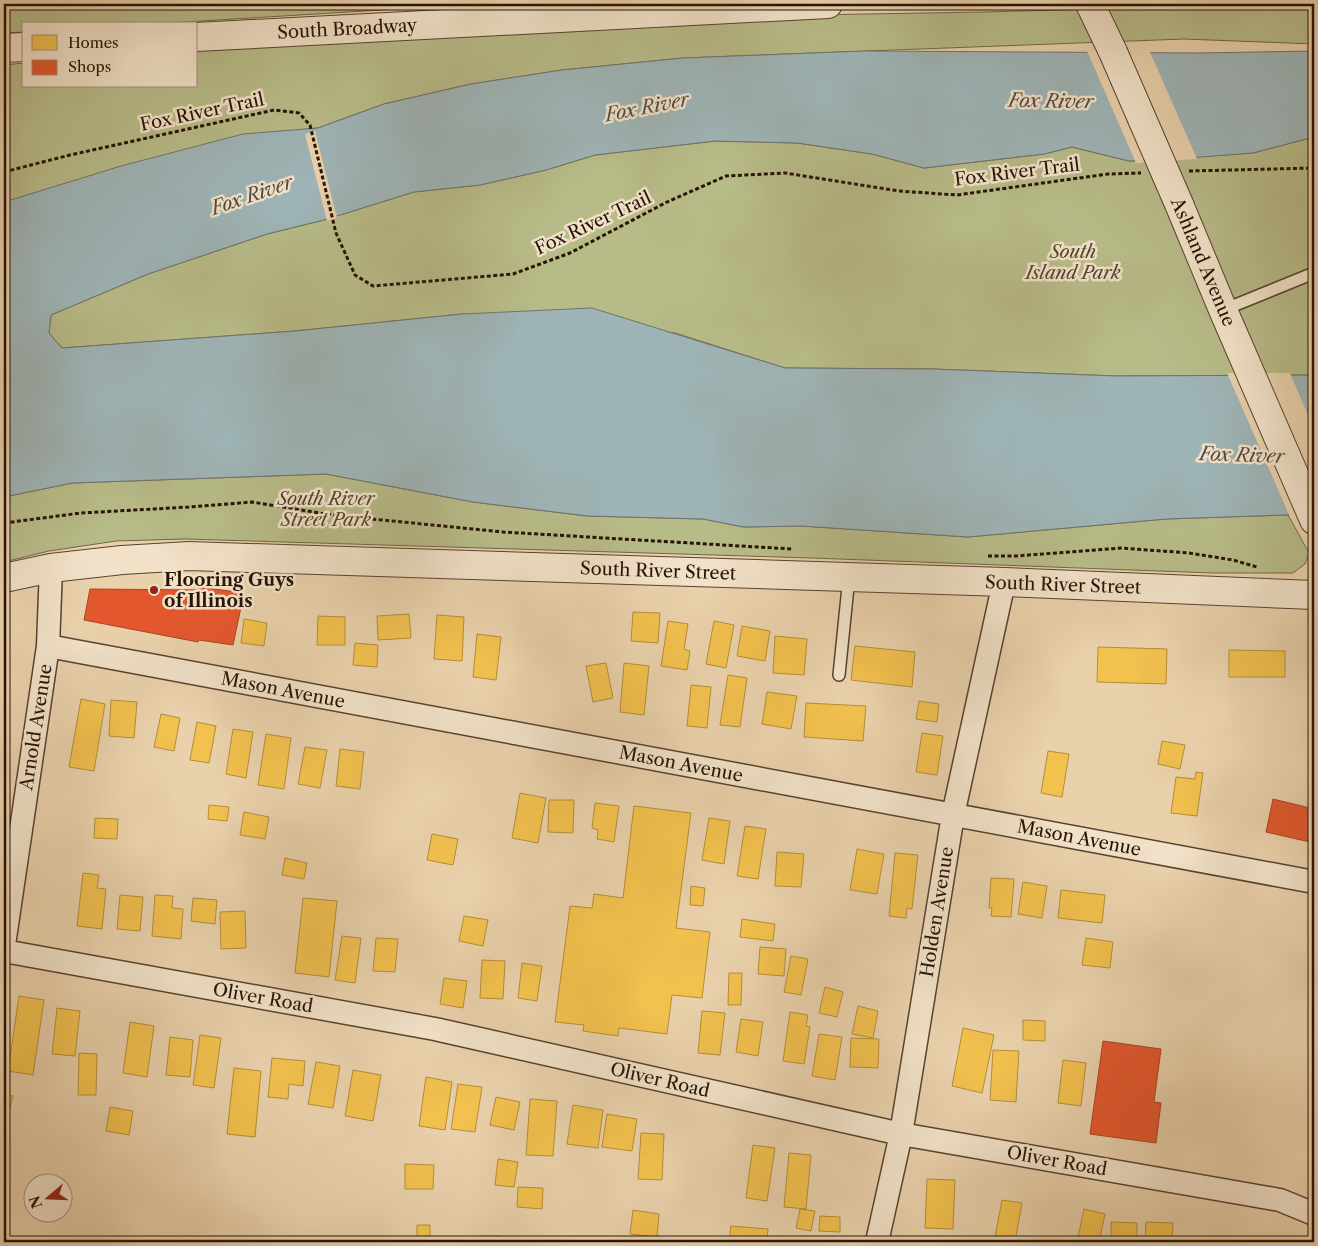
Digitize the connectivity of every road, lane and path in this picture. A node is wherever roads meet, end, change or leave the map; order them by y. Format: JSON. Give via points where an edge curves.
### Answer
{"nodes":[{"id":1,"x":828,"y":4,"type":"edge"},
{"id":2,"x":1090,"y":4,"type":"edge"},
{"id":3,"x":198,"y":37,"type":"edge"},
{"id":4,"x":22,"y":47,"type":"edge"},
{"id":5,"x":4,"y":48,"type":"edge"},
{"id":6,"x":1314,"y":168,"type":"edge"},
{"id":7,"x":4,"y":172,"type":"edge"},
{"id":8,"x":1187,"y":172,"type":"dead end"},
{"id":9,"x":1148,"y":173,"type":"dead end"},
{"id":10,"x":1314,"y":273,"type":"edge"},
{"id":11,"x":1223,"y":310,"type":"junction"},
{"id":12,"x":1314,"y":520,"type":"edge"},
{"id":13,"x":4,"y":523,"type":"edge"},
{"id":14,"x":798,"y":550,"type":"dead end"},
{"id":15,"x":986,"y":556,"type":"dead end"},
{"id":16,"x":1258,"y":567,"type":"dead end"},
{"id":17,"x":51,"y":568,"type":"junction"},
{"id":18,"x":848,"y":577,"type":"junction"},
{"id":19,"x":4,"y":578,"type":"edge"},
{"id":20,"x":1004,"y":582,"type":"junction"},
{"id":21,"x":1314,"y":594,"type":"edge"},
{"id":22,"x":48,"y":646,"type":"junction"},
{"id":23,"x":839,"y":675,"type":"dead end"},
{"id":24,"x":953,"y":815,"type":"junction"},
{"id":25,"x":1314,"y":882,"type":"edge"},
{"id":26,"x":4,"y":944,"type":"edge"},
{"id":27,"x":4,"y":951,"type":"edge"},
{"id":28,"x":901,"y":1134,"type":"junction"},
{"id":29,"x":1314,"y":1214,"type":"edge"},
{"id":30,"x":877,"y":1242,"type":"edge"}],
"edges":[{"from":1,"to":3,"type":"street","name":"South Broadway"},
{"from":2,"to":11,"type":"street","name":"Ashland Avenue","bridge":true},
{"from":4,"to":5,"type":"street"},
{"from":6,"to":8,"type":"path"},
{"from":7,"to":9,"type":"path","name":"Fox River Trail","via":[[274,110],[299,114],[310,125],[336,233],[355,275],[372,286],[513,274],[570,252],[726,176],[784,173],[899,191],[956,195],[1108,174]]},
{"from":10,"to":11,"type":"lane"},
{"from":11,"to":12,"type":"street","name":"Ashland Avenue"},
{"from":13,"to":14,"type":"path","via":[[81,513],[252,502],[332,515],[503,532]]},
{"from":15,"to":16,"type":"path","via":[[1120,548],[1190,553]]},
{"from":17,"to":18,"type":"street","name":"South River Street","via":[[189,556]]},
{"from":17,"to":19,"type":"street","name":"South River Street"},
{"from":17,"to":22,"type":"street","name":"Arnold Avenue"},
{"from":18,"to":20,"type":"street","name":"South River Street"},
{"from":18,"to":23,"type":"lane"},
{"from":20,"to":21,"type":"street","name":"South River Street"},
{"from":20,"to":24,"type":"street","name":"Holden Avenue"},
{"from":22,"to":24,"type":"street","name":"Mason Avenue"},
{"from":22,"to":26,"type":"street","name":"Arnold Avenue"},
{"from":24,"to":25,"type":"street","name":"Mason Avenue"},
{"from":24,"to":28,"type":"street","name":"Holden Avenue"},
{"from":27,"to":28,"type":"street","name":"Oliver Road","via":[[435,1030]]},
{"from":28,"to":29,"type":"street","name":"Oliver Road","via":[[1280,1200]]},
{"from":28,"to":30,"type":"street","name":"Holden Avenue"}]}
